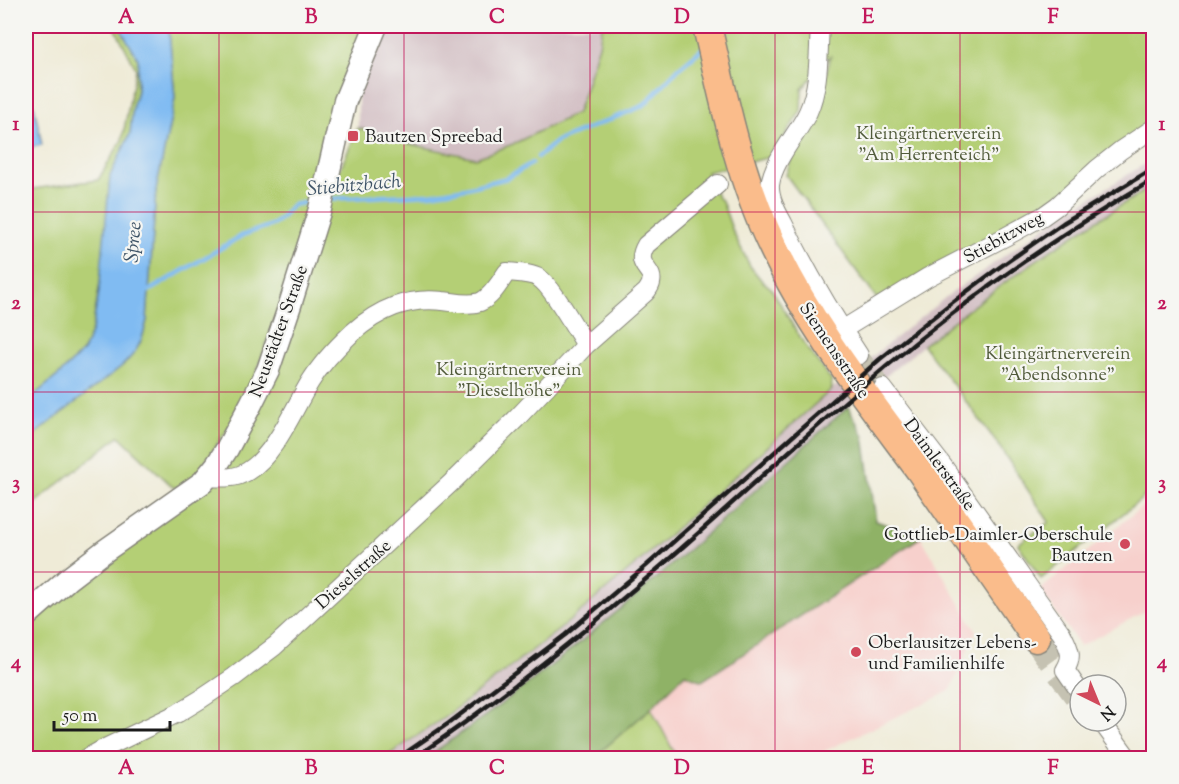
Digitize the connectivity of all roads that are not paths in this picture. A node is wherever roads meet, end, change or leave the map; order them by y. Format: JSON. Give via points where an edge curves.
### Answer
{"nodes":[{"id":1,"x":376,"y":26,"type":"edge"},
{"id":2,"x":707,"y":26,"type":"edge"},
{"id":3,"x":820,"y":26,"type":"edge"},
{"id":4,"x":1154,"y":128,"type":"edge"},
{"id":5,"x":718,"y":184,"type":"dead end"},
{"id":6,"x":842,"y":330,"type":"junction"},
{"id":7,"x":586,"y":345,"type":"junction"},
{"id":8,"x":859,"y":355,"type":"tunnel mouth"},
{"id":9,"x":883,"y":388,"type":"tunnel mouth"},
{"id":10,"x":208,"y":477,"type":"junction"},
{"id":11,"x":26,"y":616,"type":"edge"},
{"id":12,"x":1036,"y":638,"type":"tunnel mouth"},
{"id":13,"x":1068,"y":674,"type":"edge"},
{"id":14,"x":1110,"y":733,"type":"edge"},
{"id":15,"x":87,"y":759,"type":"edge"},
{"id":16,"x":1128,"y":759,"type":"edge"}],
"edges":[{"from":1,"to":10,"type":"street","name":"Neustädter Straße","via":[[345,101],[322,199],[268,370]]},
{"from":2,"to":12,"type":"main road","name":"Siemensstraße","via":[[751,194],[797,293],[845,368]]},
{"from":3,"to":6,"type":"street","via":[[817,88],[808,113],[772,175],[770,187],[791,240]]},
{"from":4,"to":6,"type":"street","name":"Stiebitzweg","via":[[1097,169],[1044,216],[928,277]]},
{"from":5,"to":7,"type":"street","name":"Dieselstraße","via":[[646,245],[641,253],[642,262],[651,284]]},
{"from":6,"to":8,"type":"street"},
{"from":7,"to":10,"type":"street","via":[[549,287],[532,275],[507,272],[495,290],[480,302],[416,300],[392,307],[367,320],[335,350],[260,462],[239,476]]},
{"from":7,"to":15,"type":"street","name":"Dieselstraße","via":[[452,482],[275,646],[178,713]]},
{"from":9,"to":13,"type":"street","name":"Daimlerstraße","via":[[1062,634],[1071,654],[1065,670]]},
{"from":10,"to":11,"type":"street","name":"Neustädter Straße","via":[[68,579]]},
{"from":14,"to":16,"type":"street"}]}
